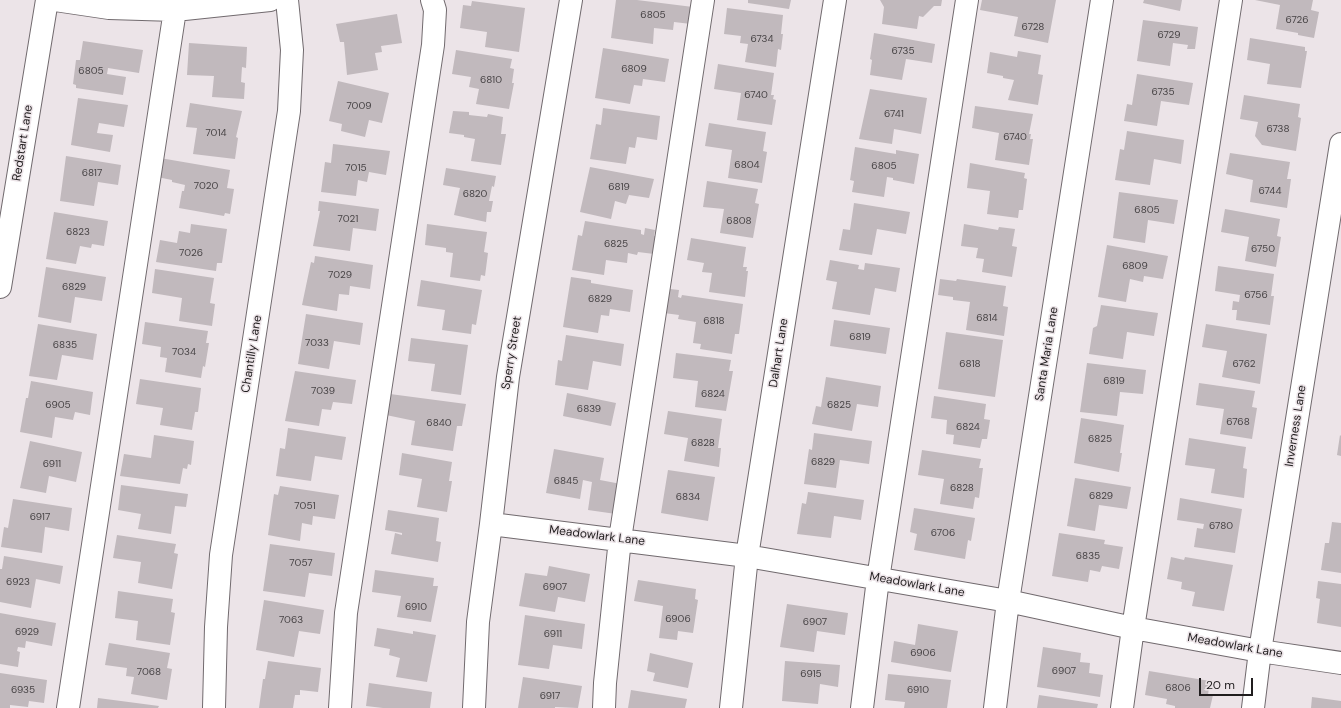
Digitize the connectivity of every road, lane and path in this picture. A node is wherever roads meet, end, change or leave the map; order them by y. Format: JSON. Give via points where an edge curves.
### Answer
{"nodes":[{"id":1,"x":46,"y":0,"type":"edge"},
{"id":2,"x":55,"y":0,"type":"edge"},
{"id":3,"x":270,"y":0,"type":"edge"},
{"id":4,"x":287,"y":0,"type":"edge"},
{"id":5,"x":432,"y":0,"type":"edge"},
{"id":6,"x":572,"y":0,"type":"edge"},
{"id":7,"x":703,"y":0,"type":"edge"},
{"id":8,"x":835,"y":0,"type":"edge"},
{"id":9,"x":967,"y":0,"type":"edge"},
{"id":10,"x":1102,"y":0,"type":"edge"},
{"id":11,"x":1231,"y":0,"type":"edge"},
{"id":12,"x":174,"y":10,"type":"junction"},
{"id":13,"x":1341,"y":144,"type":"edge"},
{"id":14,"x":0,"y":287,"type":"edge"},
{"id":15,"x":491,"y":524,"type":"junction"},
{"id":16,"x":620,"y":539,"type":"junction"},
{"id":17,"x":748,"y":556,"type":"junction"},
{"id":18,"x":878,"y":579,"type":"junction"},
{"id":19,"x":1008,"y":601,"type":"junction"},
{"id":20,"x":1133,"y":628,"type":"junction"},
{"id":21,"x":1260,"y":651,"type":"junction"},
{"id":22,"x":1341,"y":663,"type":"edge"},
{"id":23,"x":68,"y":708,"type":"edge"},
{"id":24,"x":214,"y":708,"type":"edge"},
{"id":25,"x":340,"y":708,"type":"edge"},
{"id":26,"x":474,"y":708,"type":"edge"},
{"id":27,"x":604,"y":708,"type":"edge"},
{"id":28,"x":731,"y":708,"type":"edge"},
{"id":29,"x":862,"y":708,"type":"edge"},
{"id":30,"x":996,"y":708,"type":"edge"},
{"id":31,"x":1122,"y":708,"type":"edge"},
{"id":32,"x":1253,"y":708,"type":"edge"}],
"edges":[{"from":1,"to":14,"type":"street","name":"Redstart Lane"},
{"from":2,"to":12,"type":"street","via":[[109,8]]},
{"from":3,"to":12,"type":"street"},
{"from":4,"to":24,"type":"street","name":"Chantilly Lane","via":[[292,50],[289,111],[221,555]]},
{"from":5,"to":25,"type":"street","via":[[435,10],[433,44],[346,613]]},
{"from":6,"to":15,"type":"street","name":"Sperry Street","via":[[508,377]]},
{"from":7,"to":16,"type":"street"},
{"from":8,"to":17,"type":"street","name":"Dalhart Lane"},
{"from":9,"to":18,"type":"street"},
{"from":10,"to":19,"type":"street","name":"Santa Maria Lane"},
{"from":11,"to":20,"type":"street"},
{"from":12,"to":23,"type":"street"},
{"from":13,"to":21,"type":"street","name":"Inverness Lane"},
{"from":15,"to":16,"type":"street","name":"Meadowlark Lane"},
{"from":15,"to":26,"type":"street","name":"Sperry Street","via":[[478,622]]},
{"from":16,"to":17,"type":"street","name":"Meadowlark Lane"},
{"from":16,"to":27,"type":"street"},
{"from":17,"to":18,"type":"street","name":"Meadowlark Lane"},
{"from":17,"to":28,"type":"street","name":"Dalhart Lane"},
{"from":18,"to":19,"type":"street","name":"Meadowlark Lane"},
{"from":18,"to":29,"type":"street"},
{"from":19,"to":20,"type":"street","name":"Meadowlark Lane"},
{"from":19,"to":30,"type":"street","name":"Santa Maria Lane"},
{"from":20,"to":21,"type":"street","name":"Meadowlark Lane"},
{"from":20,"to":31,"type":"street"},
{"from":21,"to":22,"type":"street","name":"Meadowlark Lane"},
{"from":21,"to":32,"type":"street","name":"Inverness Lane"}]}
